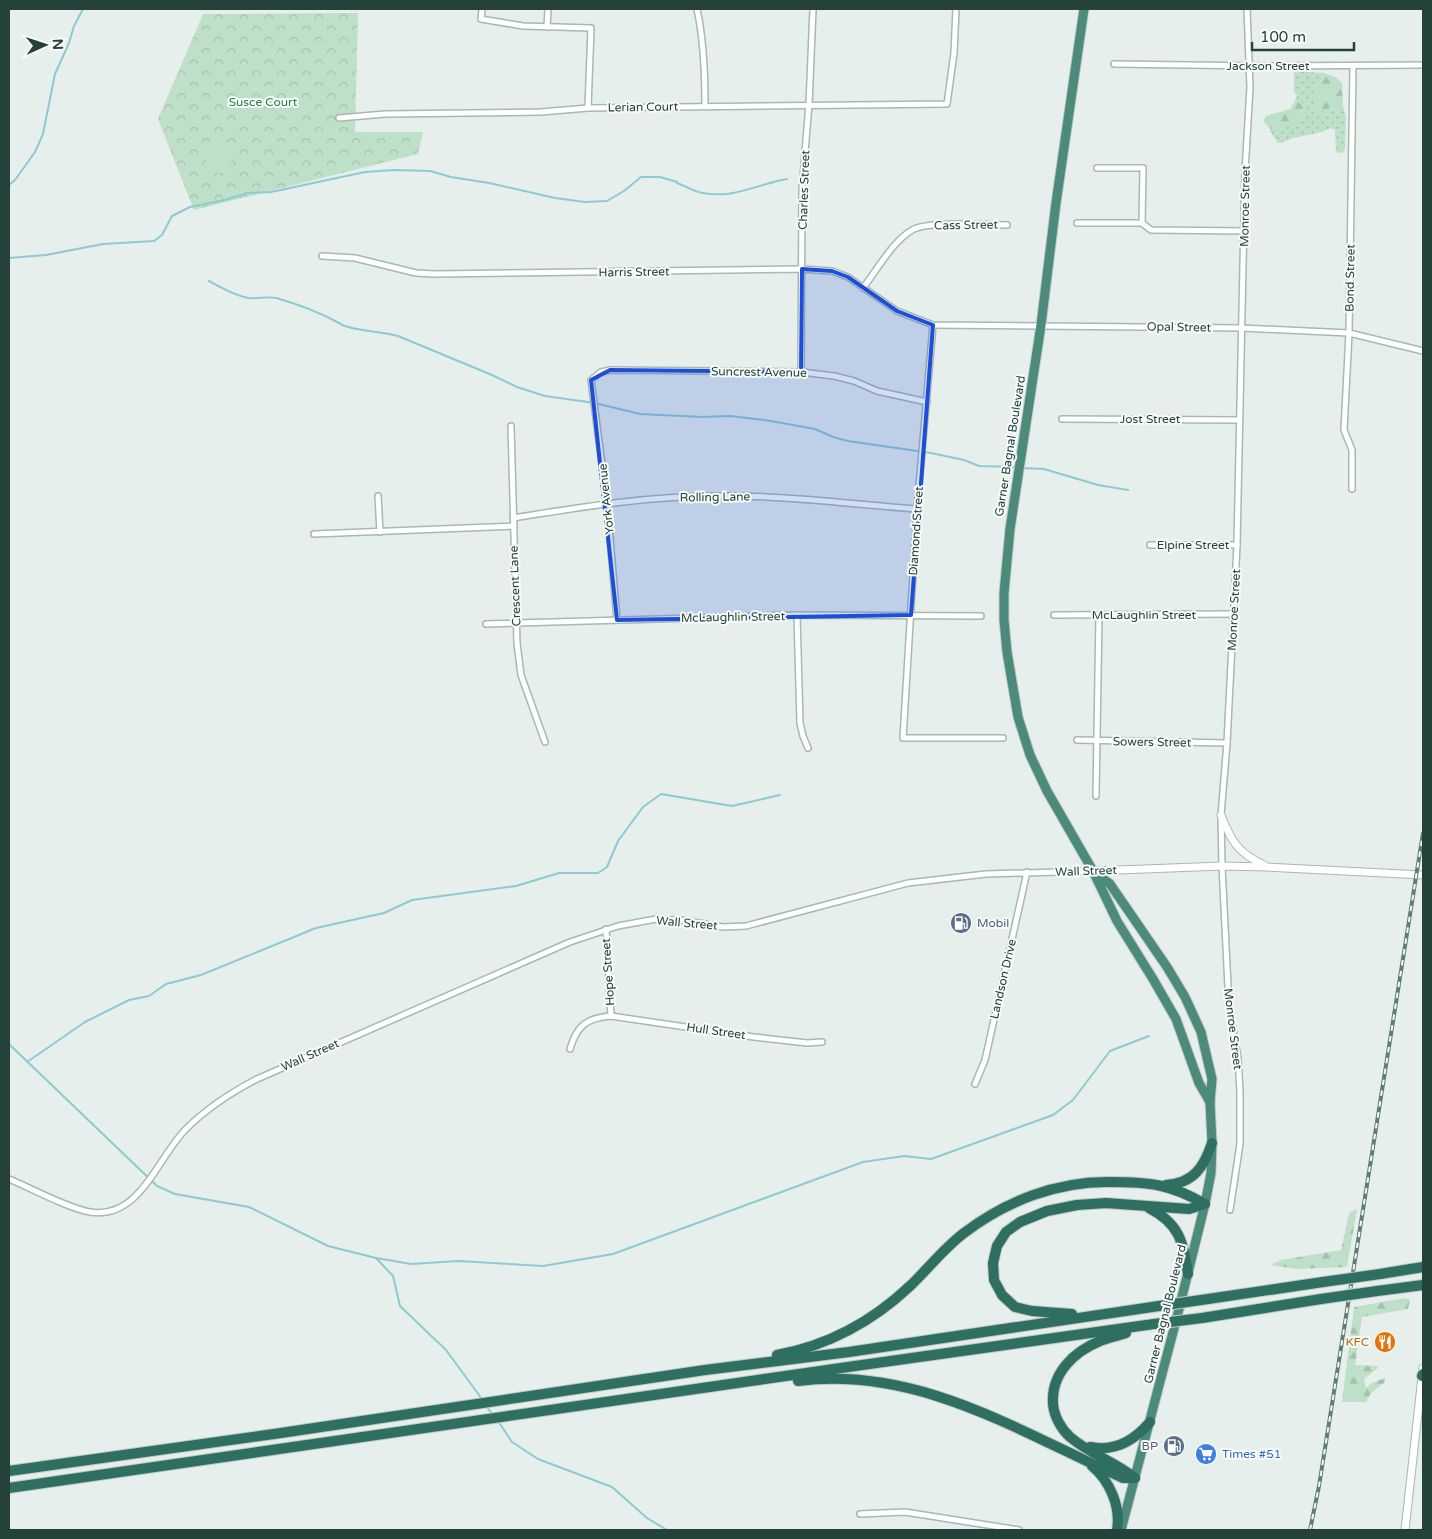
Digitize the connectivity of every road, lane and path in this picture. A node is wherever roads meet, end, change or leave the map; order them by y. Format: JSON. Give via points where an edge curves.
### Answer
{"nodes":[{"id":1,"x":482,"y":9,"type":"edge"},
{"id":2,"x":548,"y":9,"type":"edge"},
{"id":3,"x":697,"y":9,"type":"edge"},
{"id":4,"x":813,"y":9,"type":"edge"},
{"id":5,"x":956,"y":9,"type":"edge"},
{"id":6,"x":1084,"y":9,"type":"edge"},
{"id":7,"x":1247,"y":9,"type":"edge"},
{"id":8,"x":547,"y":27,"type":"junction"},
{"id":9,"x":1114,"y":64,"type":"dead end"},
{"id":10,"x":1423,"y":65,"type":"edge"},
{"id":11,"x":1250,"y":66,"type":"junction"},
{"id":12,"x":1353,"y":66,"type":"junction"},
{"id":13,"x":809,"y":104,"type":"junction"},
{"id":14,"x":705,"y":106,"type":"junction"},
{"id":15,"x":588,"y":108,"type":"junction"},
{"id":16,"x":339,"y":118,"type":"dead end"},
{"id":17,"x":1097,"y":168,"type":"dead end"},
{"id":18,"x":1077,"y":223,"type":"dead end"},
{"id":19,"x":1142,"y":223,"type":"junction"},
{"id":20,"x":1006,"y":225,"type":"dead end"},
{"id":21,"x":1244,"y":231,"type":"junction"},
{"id":22,"x":322,"y":256,"type":"dead end"},
{"id":23,"x":802,"y":268,"type":"junction"},
{"id":24,"x":863,"y":288,"type":"junction"},
{"id":25,"x":933,"y":325,"type":"junction"},
{"id":26,"x":1041,"y":325,"type":"junction"},
{"id":27,"x":1242,"y":328,"type":"junction"},
{"id":28,"x":1349,"y":333,"type":"junction"},
{"id":29,"x":1423,"y":351,"type":"edge"},
{"id":30,"x":801,"y":372,"type":"junction"},
{"id":31,"x":591,"y":380,"type":"joint"},
{"id":32,"x":927,"y":402,"type":"junction"},
{"id":33,"x":1062,"y":419,"type":"dead end"},
{"id":34,"x":1239,"y":420,"type":"junction"},
{"id":35,"x":511,"y":426,"type":"dead end"},
{"id":36,"x":1352,"y":489,"type":"dead end"},
{"id":37,"x":378,"y":496,"type":"dead end"},
{"id":38,"x":607,"y":503,"type":"junction"},
{"id":39,"x":917,"y":509,"type":"junction"},
{"id":40,"x":513,"y":518,"type":"junction"},
{"id":41,"x":514,"y":526,"type":"junction"},
{"id":42,"x":380,"y":532,"type":"junction"},
{"id":43,"x":314,"y":534,"type":"dead end"},
{"id":44,"x":1150,"y":545,"type":"dead end"},
{"id":45,"x":1237,"y":545,"type":"junction"},
{"id":46,"x":1233,"y":614,"type":"junction"},
{"id":47,"x":797,"y":615,"type":"junction"},
{"id":48,"x":911,"y":615,"type":"junction"},
{"id":49,"x":1054,"y":615,"type":"dead end"},
{"id":50,"x":1099,"y":615,"type":"junction"},
{"id":51,"x":981,"y":616,"type":"dead end"},
{"id":52,"x":617,"y":620,"type":"junction"},
{"id":53,"x":516,"y":623,"type":"junction"},
{"id":54,"x":486,"y":624,"type":"dead end"},
{"id":55,"x":1003,"y":738,"type":"dead end"},
{"id":56,"x":1077,"y":740,"type":"dead end"},
{"id":57,"x":1097,"y":741,"type":"junction"},
{"id":58,"x":545,"y":742,"type":"dead end"},
{"id":59,"x":1228,"y":743,"type":"junction"},
{"id":60,"x":808,"y":748,"type":"dead end"},
{"id":61,"x":1096,"y":796,"type":"dead end"},
{"id":62,"x":1221,"y":815,"type":"junction"},
{"id":63,"x":1222,"y":866,"type":"junction"},
{"id":64,"x":1267,"y":866,"type":"junction"},
{"id":65,"x":1093,"y":871,"type":"junction"},
{"id":66,"x":1026,"y":872,"type":"junction"},
{"id":67,"x":1423,"y":875,"type":"edge"},
{"id":68,"x":606,"y":929,"type":"junction"},
{"id":69,"x":611,"y":1016,"type":"junction"},
{"id":70,"x":822,"y":1042,"type":"dead end"},
{"id":71,"x":570,"y":1049,"type":"dead end"},
{"id":72,"x":975,"y":1084,"type":"dead end"},
{"id":73,"x":1210,"y":1102,"type":"junction"},
{"id":74,"x":1212,"y":1142,"type":"junction"},
{"id":75,"x":9,"y":1179,"type":"edge"},
{"id":76,"x":1162,"y":1185,"type":"junction"},
{"id":77,"x":1205,"y":1204,"type":"junction"},
{"id":78,"x":1136,"y":1205,"type":"junction"},
{"id":79,"x":1230,"y":1210,"type":"dead end"},
{"id":80,"x":1423,"y":1266,"type":"edge"},
{"id":81,"x":1188,"y":1274,"type":"junction"},
{"id":82,"x":1423,"y":1285,"type":"edge"},
{"id":83,"x":1093,"y":1315,"type":"junction"},
{"id":84,"x":1154,"y":1324,"type":"junction"},
{"id":85,"x":1423,"y":1372,"type":"edge"},
{"id":86,"x":619,"y":1383,"type":"junction"},
{"id":87,"x":1422,"y":1388,"type":"edge"},
{"id":88,"x":689,"y":1390,"type":"junction"},
{"id":89,"x":1150,"y":1422,"type":"junction"},
{"id":90,"x":1082,"y":1445,"type":"junction"},
{"id":91,"x":1085,"y":1461,"type":"junction"},
{"id":92,"x":9,"y":1471,"type":"edge"},
{"id":93,"x":1135,"y":1478,"type":"junction"},
{"id":94,"x":9,"y":1488,"type":"edge"},
{"id":95,"x":860,"y":1514,"type":"dead end"},
{"id":96,"x":1019,"y":1530,"type":"edge"},
{"id":97,"x":1119,"y":1530,"type":"edge"},
{"id":98,"x":1405,"y":1530,"type":"edge"}],
"edges":[{"from":1,"to":8,"type":"street","via":[[481,19]]},
{"from":2,"to":8,"type":"street"},
{"from":3,"to":14,"type":"street","via":[[705,66]]},
{"from":4,"to":13,"type":"street","name":"Charles Street"},
{"from":5,"to":13,"type":"street","name":"Lerian Court","via":[[948,104]]},
{"from":6,"to":26,"type":"highway","name":"Garner Bagnal Boulevard"},
{"from":7,"to":11,"type":"street","name":"Monroe Street"},
{"from":8,"to":15,"type":"street","via":[[591,28]]},
{"from":9,"to":11,"type":"street","name":"Jackson Street"},
{"from":10,"to":12,"type":"street","name":"Jackson Street"},
{"from":11,"to":12,"type":"street","name":"Jackson Street"},
{"from":11,"to":21,"type":"street","name":"Monroe Street"},
{"from":12,"to":28,"type":"street","name":"Bond Street"},
{"from":13,"to":14,"type":"street","name":"Lerian Court"},
{"from":13,"to":23,"type":"street","name":"Charles Street","via":[[802,190]]},
{"from":14,"to":15,"type":"street","name":"Lerian Court"},
{"from":15,"to":16,"type":"street","name":"Lerian Court"},
{"from":17,"to":19,"type":"street","via":[[1143,168]]},
{"from":18,"to":19,"type":"street"},
{"from":19,"to":21,"type":"street","via":[[1151,230]]},
{"from":20,"to":24,"type":"street","name":"Cass Street","via":[[931,225],[914,229],[901,239]]},
{"from":21,"to":27,"type":"street","name":"Monroe Street"},
{"from":22,"to":23,"type":"street","name":"Harris Street","via":[[355,258],[416,273],[435,274]]},
{"from":23,"to":24,"type":"street","name":"Harris Street","via":[[832,271]]},
{"from":23,"to":30,"type":"street","name":"Charles Street"},
{"from":24,"to":25,"type":"street","name":"Harris Street","via":[[897,311]]},
{"from":25,"to":26,"type":"street","name":"Opal Street"},
{"from":25,"to":32,"type":"street","name":"Diamond Street"},
{"from":26,"to":27,"type":"street","name":"Opal Street"},
{"from":26,"to":65,"type":"highway","name":"Garner Bagnal Boulevard","via":[[1010,529],[1004,593],[1007,652],[1018,717],[1030,755],[1046,790]]},
{"from":27,"to":28,"type":"street","name":"Opal Street"},
{"from":27,"to":34,"type":"street","name":"Monroe Street"},
{"from":28,"to":29,"type":"street","name":"Opal Street"},
{"from":28,"to":36,"type":"street","name":"Bond Street","via":[[1344,430],[1352,454]]},
{"from":30,"to":31,"type":"street","name":"Suncrest Avenue","via":[[610,370]]},
{"from":30,"to":32,"type":"street","name":"Suncrest Avenue","via":[[834,376],[877,391]]},
{"from":31,"to":38,"type":"street","name":"York Avenue"},
{"from":32,"to":39,"type":"street","name":"Diamond Street"},
{"from":33,"to":34,"type":"street","name":"Jost Street"},
{"from":34,"to":45,"type":"street","name":"Monroe Street"},
{"from":35,"to":40,"type":"street","name":"Crescent Lane"},
{"from":37,"to":42,"type":"street"},
{"from":38,"to":39,"type":"street","name":"Rolling Lane","via":[[737,496]]},
{"from":38,"to":40,"type":"street","name":"Rolling Lane"},
{"from":38,"to":52,"type":"street","name":"York Avenue"},
{"from":39,"to":48,"type":"street","name":"Diamond Street"},
{"from":40,"to":41,"type":"street","name":"Crescent Lane"},
{"from":41,"to":42,"type":"street"},
{"from":41,"to":53,"type":"street","name":"Crescent Lane"},
{"from":42,"to":43,"type":"street"},
{"from":44,"to":45,"type":"street","name":"Elpine Street"},
{"from":45,"to":46,"type":"street","name":"Monroe Street"},
{"from":46,"to":50,"type":"street","name":"McLaughlin Street"},
{"from":46,"to":59,"type":"street","name":"Monroe Street"},
{"from":47,"to":48,"type":"street","name":"McLaughlin Street"},
{"from":47,"to":52,"type":"street","name":"McLaughlin Street"},
{"from":47,"to":60,"type":"street","via":[[800,723]]},
{"from":48,"to":51,"type":"street","name":"McLaughlin Street"},
{"from":48,"to":55,"type":"street","name":"Diamond Street","via":[[903,738]]},
{"from":49,"to":50,"type":"street","name":"McLaughlin Street"},
{"from":50,"to":57,"type":"street"},
{"from":52,"to":53,"type":"street","name":"McLaughlin Street"},
{"from":53,"to":54,"type":"street","name":"McLaughlin Street"},
{"from":53,"to":58,"type":"street","name":"Crescent Lane","via":[[521,675]]},
{"from":56,"to":57,"type":"street","name":"Sowers Street"},
{"from":57,"to":59,"type":"street","name":"Sowers Street"},
{"from":57,"to":61,"type":"street"},
{"from":59,"to":62,"type":"street","name":"Monroe Street"},
{"from":62,"to":63,"type":"street","name":"Monroe Street"},
{"from":62,"to":64,"type":"street","via":[[1236,846],[1249,858]]},
{"from":63,"to":64,"type":"street","name":"Wall Street"},
{"from":63,"to":65,"type":"street","name":"Wall Street"},
{"from":63,"to":79,"type":"street","name":"Monroe Street","via":[[1229,1007],[1240,1092],[1240,1144]]},
{"from":64,"to":67,"type":"street","name":"Wall Street"},
{"from":65,"to":66,"type":"street","name":"Wall Street"},
{"from":65,"to":73,"type":"highway","name":"Garner Bagnal Boulevard","via":[[1117,921],[1176,1020]]},
{"from":65,"to":73,"type":"highway","name":"Garner Bagnal Boulevard","via":[[1110,884],[1185,997],[1207,1056],[1212,1079]]},
{"from":66,"to":68,"type":"street","name":"Wall Street","via":[[908,882],[746,926],[723,927],[656,919]]},
{"from":66,"to":72,"type":"street","name":"Landson Drive","via":[[985,1060]]},
{"from":68,"to":69,"type":"street","name":"Hope Street"},
{"from":68,"to":75,"type":"street","name":"Wall Street","via":[[355,1035],[230,1093],[205,1110],[184,1131],[142,1189],[120,1208],[91,1212]]},
{"from":69,"to":70,"type":"street","name":"Hull Street","via":[[754,1037]]},
{"from":69,"to":71,"type":"street","name":"Hope Street","via":[[597,1017],[584,1024],[574,1035]]},
{"from":73,"to":74,"type":"highway","name":"Garner Bagnal Boulevard"},
{"from":74,"to":76,"type":"highway","via":[[1206,1162],[1198,1172],[1187,1180]]},
{"from":74,"to":77,"type":"highway","name":"Garner Bagnal Boulevard"},
{"from":76,"to":77,"type":"highway"},
{"from":76,"to":86,"type":"highway","via":[[1100,1181],[1046,1190],[989,1215],[950,1246],[908,1288],[848,1332],[818,1345],[786,1353]]},
{"from":77,"to":78,"type":"highway","via":[[1189,1209]]},
{"from":77,"to":81,"type":"highway","name":"Garner Bagnal Boulevard"},
{"from":78,"to":81,"type":"highway","via":[[1163,1215],[1175,1227],[1183,1243]]},
{"from":78,"to":83,"type":"highway","via":[[1096,1203],[1048,1211],[1020,1222],[1006,1232],[996,1246],[992,1263],[994,1280],[1002,1295],[1015,1307]]},
{"from":80,"to":83,"type":"highway","bridge":true},
{"from":81,"to":89,"type":"highway","name":"Garner Bagnal Boulevard"},
{"from":82,"to":84,"type":"highway","bridge":true},
{"from":83,"to":86,"type":"highway"},
{"from":84,"to":88,"type":"highway"},
{"from":84,"to":90,"type":"highway","via":[[1100,1341],[1083,1350],[1057,1376],[1054,1410],[1069,1436]]},
{"from":85,"to":87,"type":"street"},
{"from":86,"to":92,"type":"highway"},
{"from":87,"to":98,"type":"street"},
{"from":88,"to":91,"type":"highway","via":[[810,1379],[844,1379],[902,1386],[974,1409]]},
{"from":88,"to":94,"type":"highway"},
{"from":89,"to":90,"type":"highway","via":[[1133,1439],[1117,1447],[1099,1449]]},
{"from":89,"to":93,"type":"highway","name":"Garner Bagnal Boulevard"},
{"from":90,"to":93,"type":"highway"},
{"from":91,"to":93,"type":"highway","via":[[1123,1478]]},
{"from":91,"to":97,"type":"highway","via":[[1109,1486]]},
{"from":93,"to":97,"type":"highway","name":"Garner Bagnal Boulevard"},
{"from":95,"to":96,"type":"street","via":[[905,1512]]}]}
